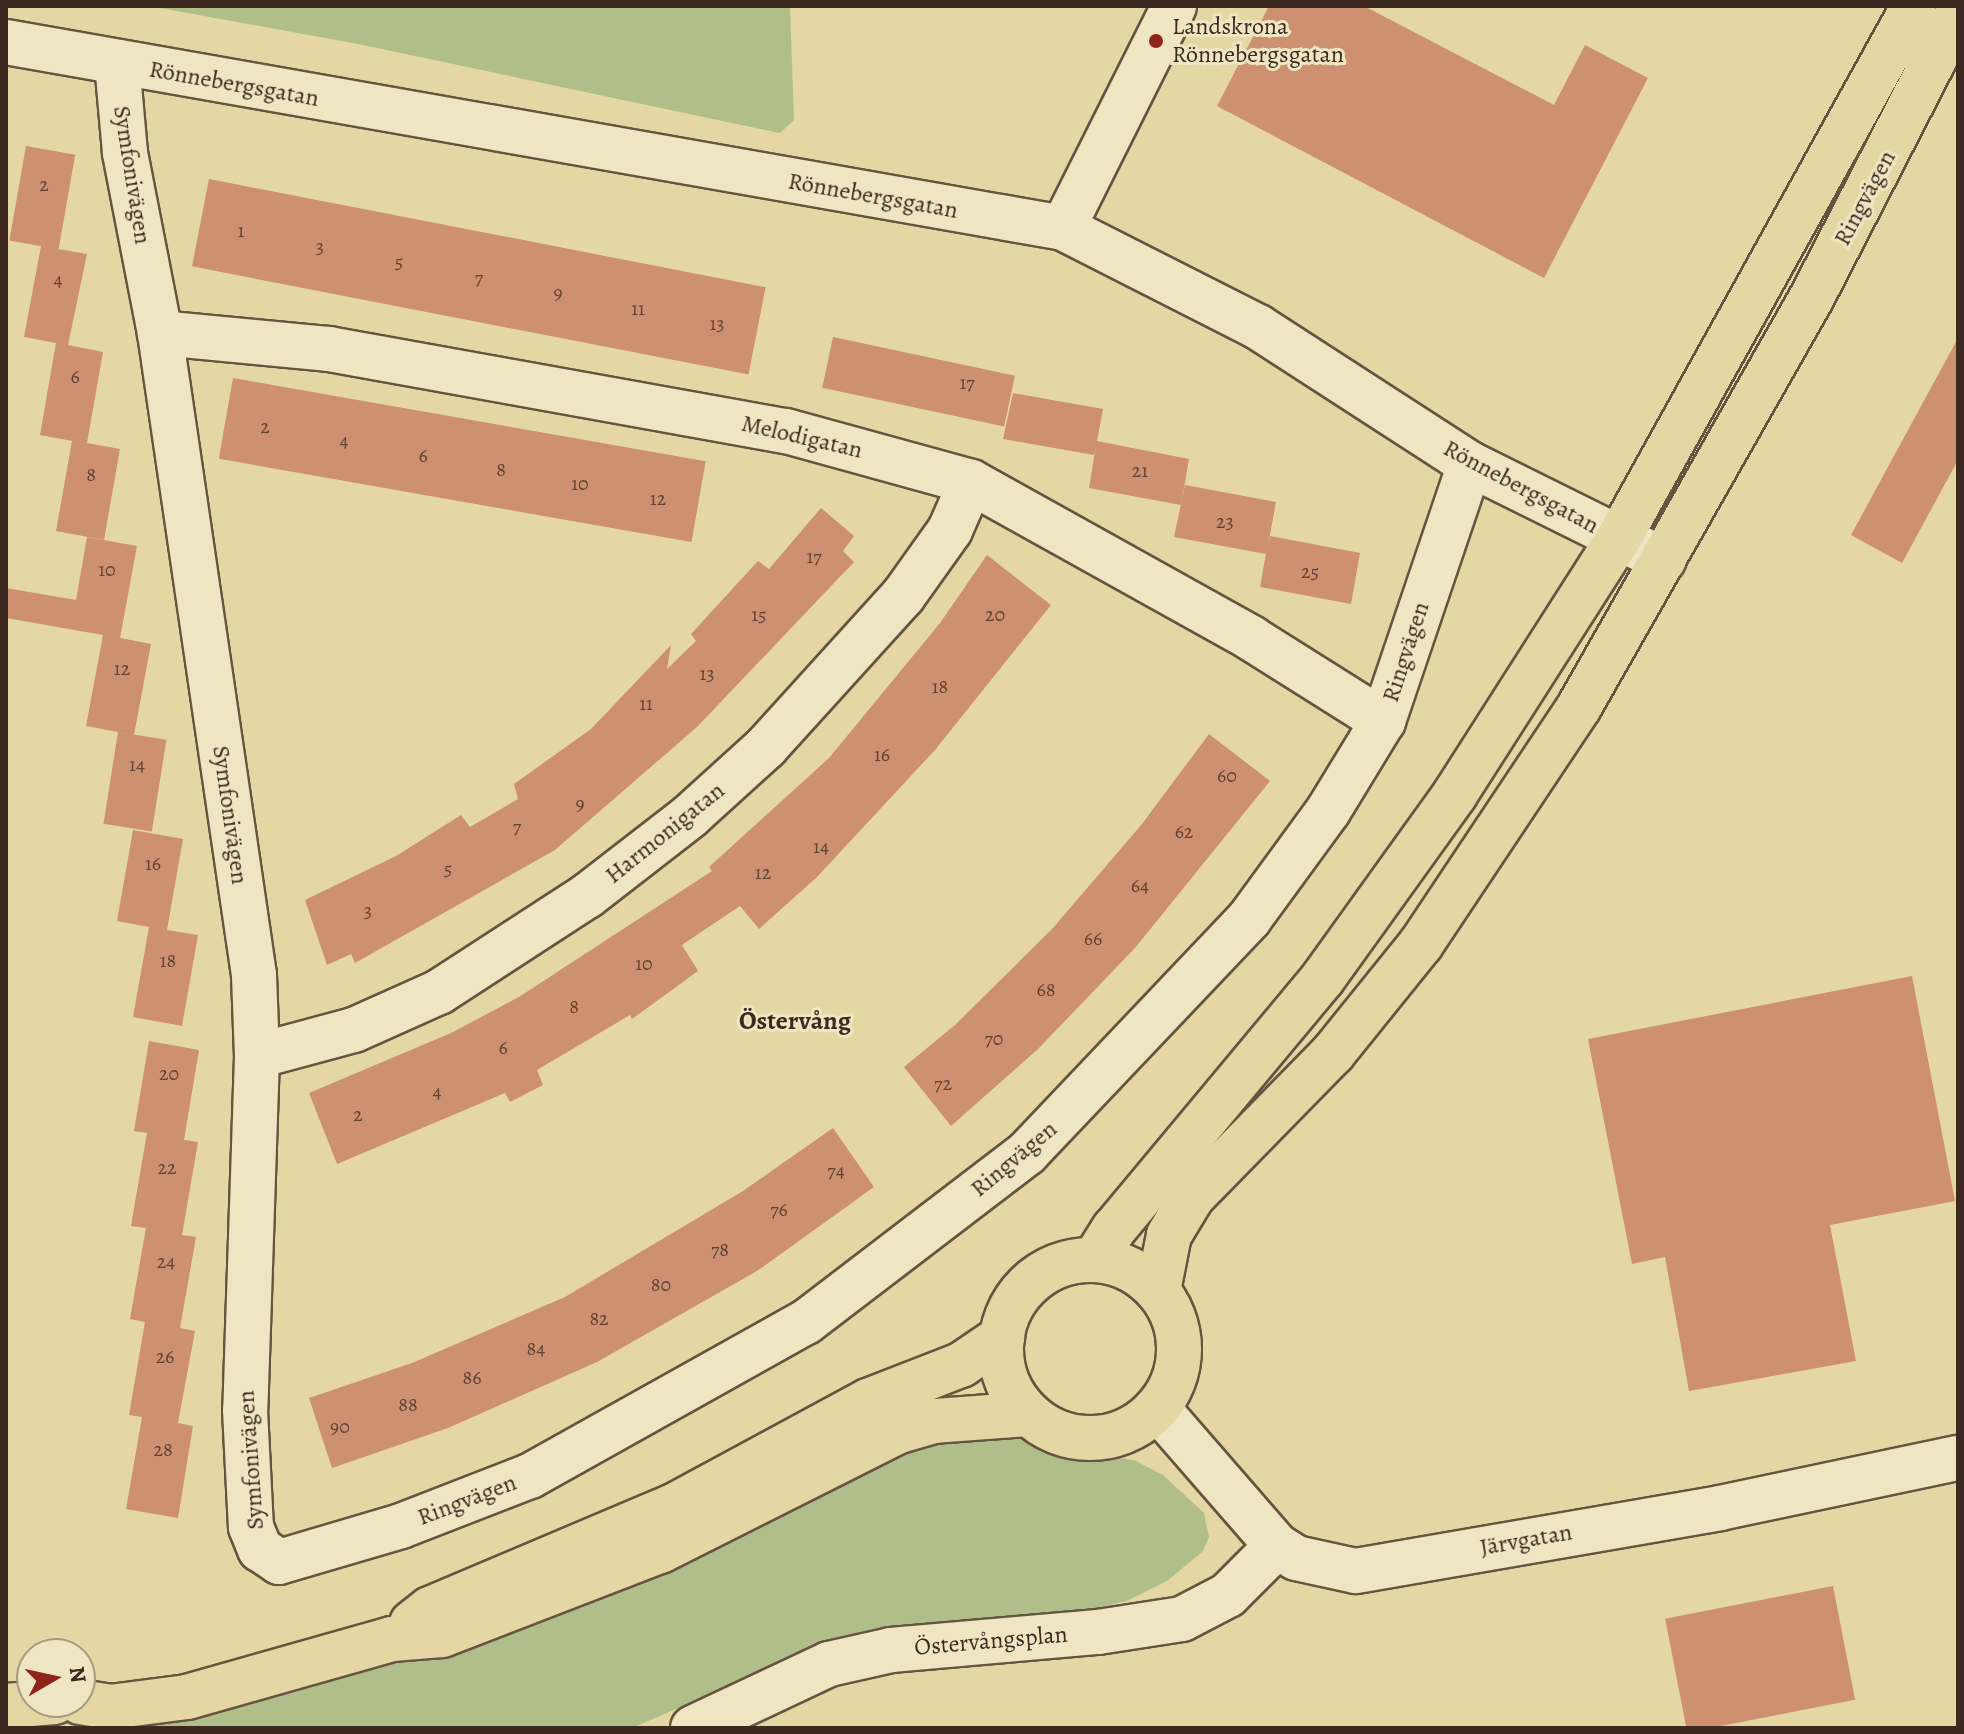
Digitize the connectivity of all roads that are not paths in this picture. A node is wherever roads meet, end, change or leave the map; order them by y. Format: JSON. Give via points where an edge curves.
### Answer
{"nodes":[{"id":1,"x":1174,"y":6,"type":"edge"},
{"id":2,"x":1914,"y":6,"type":"edge"},
{"id":3,"x":1958,"y":13,"type":"edge"},
{"id":4,"x":6,"y":42,"type":"edge"},
{"id":5,"x":117,"y":63,"type":"junction"},
{"id":6,"x":1063,"y":228,"type":"junction"},
{"id":7,"x":160,"y":333,"type":"junction"},
{"id":8,"x":1470,"y":464,"type":"junction"},
{"id":9,"x":971,"y":482,"type":"junction"},
{"id":10,"x":1619,"y":538,"type":"junction"},
{"id":11,"x":1663,"y":560,"type":"junction"},
{"id":12,"x":1383,"y":721,"type":"junction"},
{"id":13,"x":257,"y":1056,"type":"junction"},
{"id":14,"x":1095,"y":1259,"type":"junction"},
{"id":15,"x":1158,"y":1291,"type":"junction"},
{"id":16,"x":1002,"y":1337,"type":"junction"},
{"id":17,"x":1157,"y":1408,"type":"junction"},
{"id":18,"x":1029,"y":1414,"type":"junction"},
{"id":19,"x":1958,"y":1458,"type":"edge"},
{"id":20,"x":1277,"y":1546,"type":"junction"},
{"id":21,"x":279,"y":1562,"type":"joint"},
{"id":22,"x":392,"y":1639,"type":"junction"},
{"id":23,"x":96,"y":1711,"type":"edge"},
{"id":24,"x":693,"y":1728,"type":"edge"}],
"edges":[{"from":1,"to":6,"type":"street"},
{"from":2,"to":10,"type":"main road","name":"Ringvägen","via":[[1669,439]]},
{"from":3,"to":11,"type":"main road","name":"Ringvägen","via":[[1812,297]]},
{"from":4,"to":5,"type":"street","name":"Rönnebergsgatan"},
{"from":5,"to":6,"type":"street","name":"Rönnebergsgatan"},
{"from":5,"to":7,"type":"street","name":"Symfonivägen","via":[[125,153]]},
{"from":6,"to":8,"type":"street","name":"Rönnebergsgatan","via":[[1258,327]]},
{"from":7,"to":9,"type":"street","name":"Melodigatan","via":[[329,349],[786,431]]},
{"from":7,"to":13,"type":"street","name":"Symfonivägen","via":[[254,975]]},
{"from":8,"to":10,"type":"street","name":"Rönnebergsgatan"},
{"from":8,"to":12,"type":"street","name":"Ringvägen"},
{"from":9,"to":12,"type":"street","name":"Melodigatan","via":[[1251,638]]},
{"from":9,"to":13,"type":"street","name":"Harmonigatan","via":[[950,530],[903,596],[766,747],[690,816],[587,896],[439,992],[354,1030]]},
{"from":10,"to":11,"type":"street","name":"Rönnebergsgatan"},
{"from":10,"to":14,"type":"main road","name":"Ringvägen","via":[[1390,889],[1246,1077],[1114,1229]]},
{"from":11,"to":15,"type":"main road","name":"Ringvägen","via":[[1501,830],[1421,944],[1333,1053],[1192,1197],[1169,1235]]},
{"from":12,"to":21,"type":"street","name":"Ringvägen","via":[[1328,811],[1249,919],[1132,1047],[1027,1153],[806,1322],[530,1476],[401,1526]]},
{"from":13,"to":21,"type":"street","name":"Symfonivägen","via":[[245,1410],[251,1527],[260,1549]]},
{"from":14,"to":15,"type":"main road","via":[[1130,1268]]},
{"from":14,"to":16,"type":"main road","via":[[1066,1263],[1028,1285],[1011,1309]]},
{"from":15,"to":17,"type":"main road","via":[[1176,1322],[1179,1340],[1175,1377]]},
{"from":16,"to":18,"type":"main road","via":[[1007,1379]]},
{"from":16,"to":22,"type":"main road","via":[[961,1365],[868,1401],[674,1506],[430,1609]]},
{"from":17,"to":18,"type":"main road","via":[[1132,1428],[1102,1437],[1056,1431]]},
{"from":17,"to":20,"type":"street","name":"Järvgatan"},
{"from":18,"to":22,"type":"main road","via":[[934,1421],[899,1431],[593,1579],[442,1635]]},
{"from":19,"to":20,"type":"street","name":"Järvgatan","via":[[1720,1508],[1356,1571],[1308,1562]]},
{"from":20,"to":24,"type":"street","name":"Östervångsplan","via":[[1228,1595],[1182,1619],[1098,1632],[891,1650],[829,1664]]},
{"from":22,"to":23,"type":"main road","via":[[187,1697]]}]}
